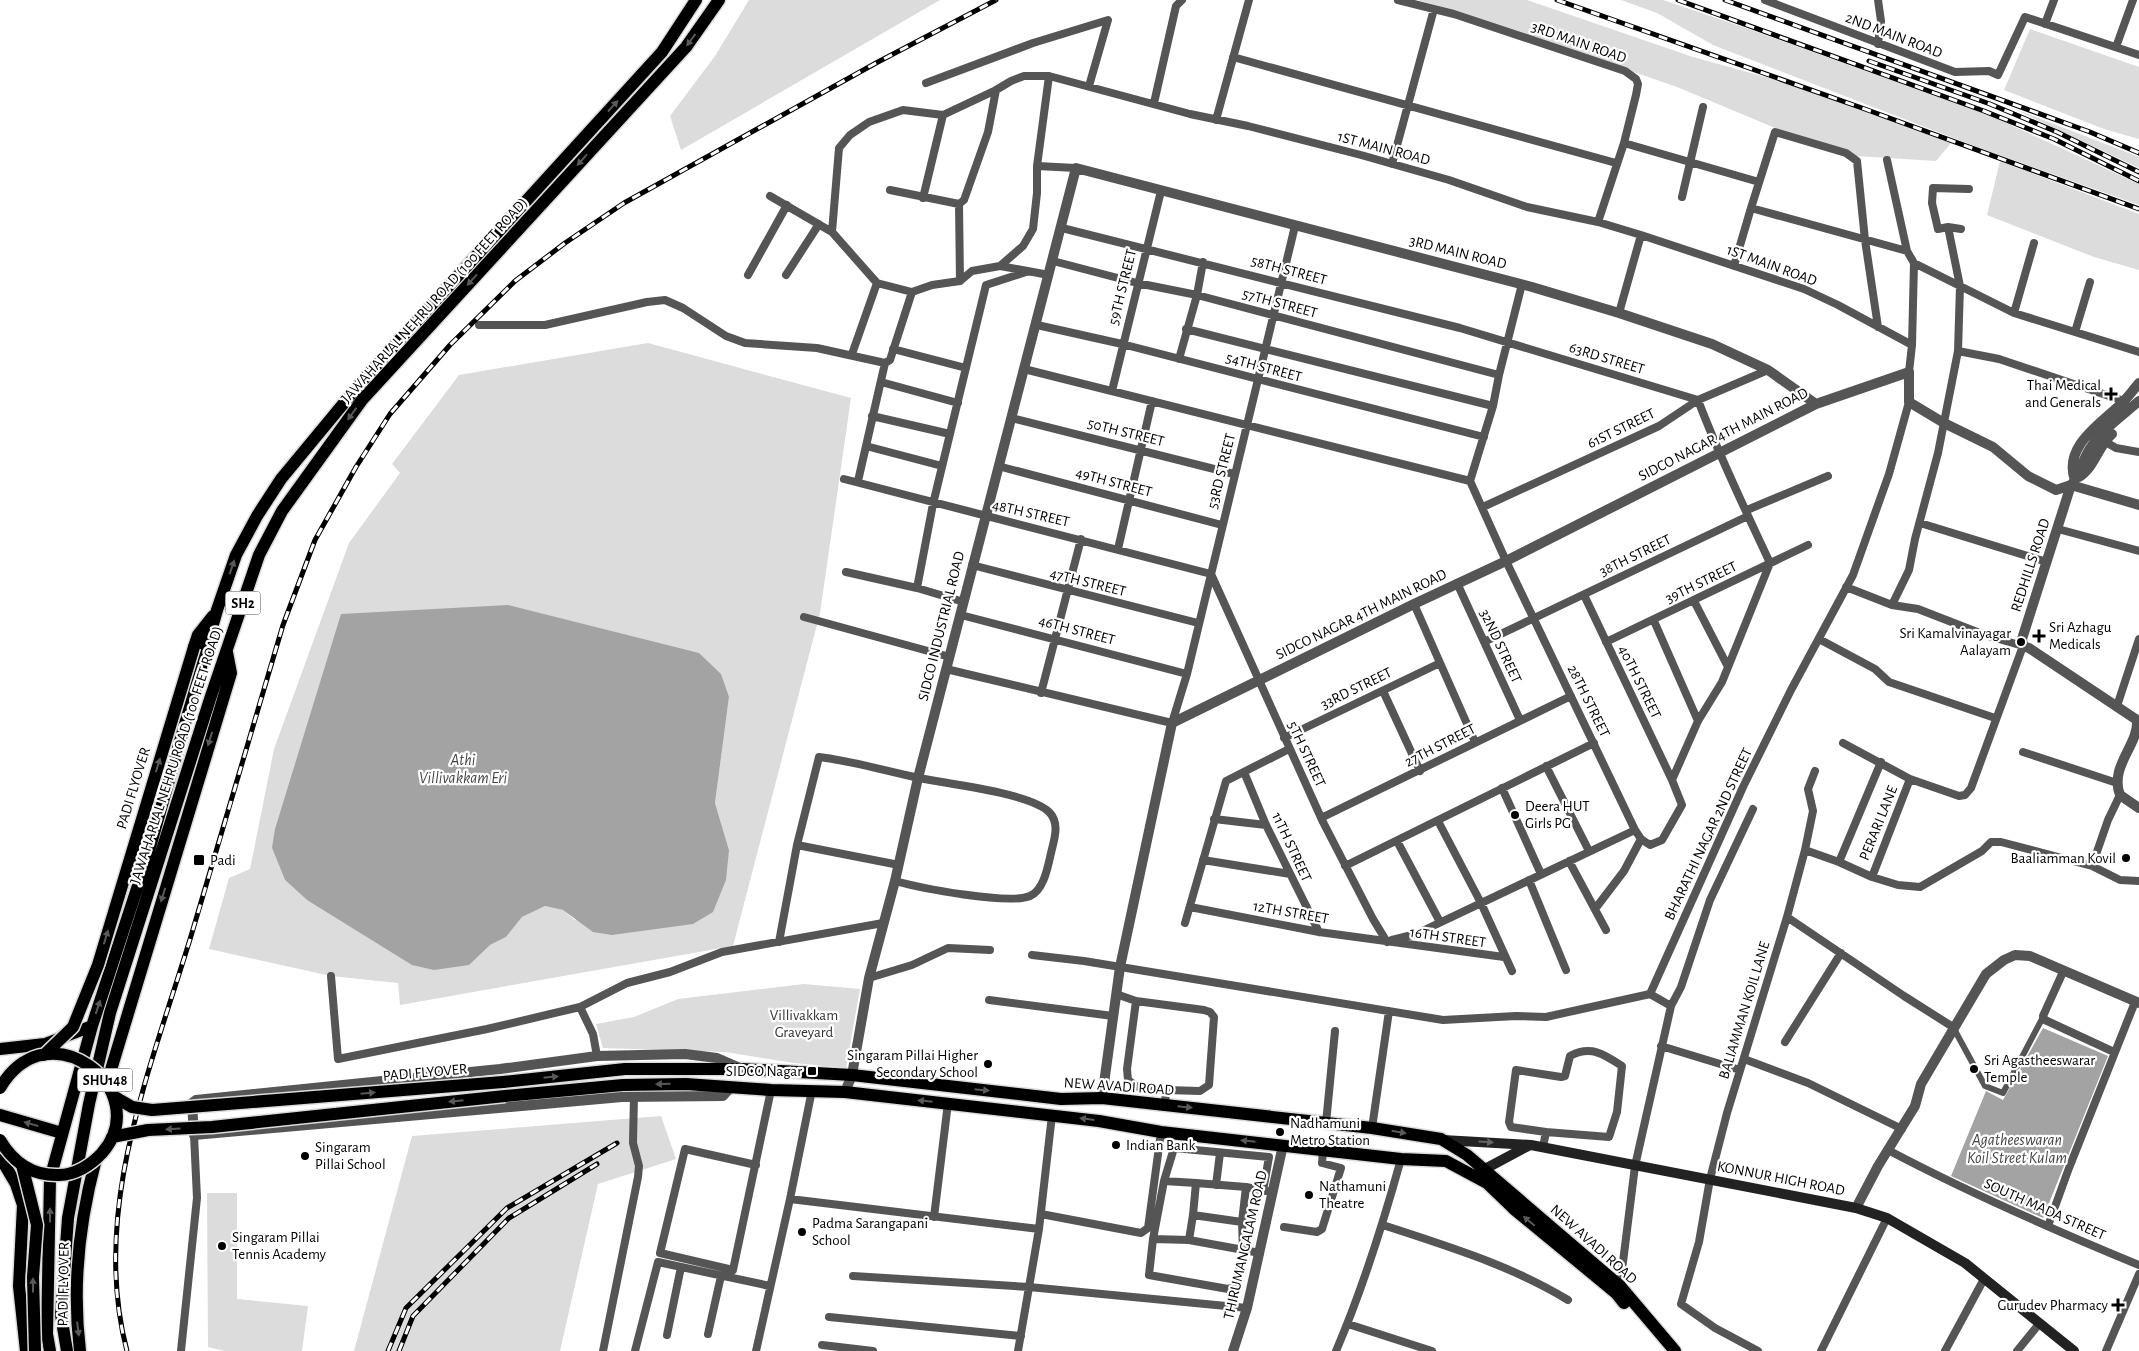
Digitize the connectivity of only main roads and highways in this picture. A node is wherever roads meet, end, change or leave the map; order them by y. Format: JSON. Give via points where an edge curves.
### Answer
{"nodes":[{"id":1,"x":696,"y":0,"type":"edge"},
{"id":2,"x":719,"y":0,"type":"edge"},
{"id":3,"x":217,"y":610,"type":"junction"},
{"id":4,"x":227,"y":651,"type":"junction"},
{"id":5,"x":92,"y":1026,"type":"junction"},
{"id":6,"x":0,"y":1049,"type":"edge"},
{"id":7,"x":44,"y":1055,"type":"junction"},
{"id":8,"x":742,"y":1069,"type":"joint"},
{"id":9,"x":5,"y":1074,"type":"edge"},
{"id":10,"x":107,"y":1083,"type":"junction"},
{"id":11,"x":0,"y":1088,"type":"edge"},
{"id":12,"x":113,"y":1096,"type":"junction"},
{"id":13,"x":0,"y":1115,"type":"edge"},
{"id":14,"x":62,"y":1133,"type":"junction"},
{"id":15,"x":112,"y":1137,"type":"junction"},
{"id":16,"x":0,"y":1140,"type":"edge"},
{"id":17,"x":1446,"y":1143,"type":"junction"},
{"id":18,"x":1531,"y":1145,"type":"junction"},
{"id":19,"x":0,"y":1158,"type":"edge"},
{"id":20,"x":96,"y":1160,"type":"junction"},
{"id":21,"x":1444,"y":1161,"type":"junction"},
{"id":22,"x":22,"y":1166,"type":"junction"},
{"id":23,"x":1480,"y":1174,"type":"junction"},
{"id":24,"x":21,"y":1246,"type":"junction"},
{"id":25,"x":50,"y":1249,"type":"junction"},
{"id":26,"x":26,"y":1351,"type":"edge"},
{"id":27,"x":35,"y":1351,"type":"edge"},
{"id":28,"x":50,"y":1351,"type":"edge"},
{"id":29,"x":68,"y":1351,"type":"edge"},
{"id":30,"x":80,"y":1351,"type":"edge"},
{"id":31,"x":1665,"y":1351,"type":"edge"},
{"id":32,"x":1675,"y":1351,"type":"edge"},
{"id":33,"x":2074,"y":1351,"type":"edge"}],
"edges":[{"from":3,"to":1,"type":"main road","name":"JAWAHARLAL NEHRU ROAD (100 FEET ROAD)","number":"SH2","one_way":true,"via":[[236,555],[256,516],[281,479],[401,337],[662,52]]},
{"from":2,"to":4,"type":"main road","name":"JAWAHARLAL NEHRU ROAD (100 FEET ROAD)","number":"SH2","one_way":true,"via":[[686,47],[362,400],[270,532],[259,555]]},
{"from":5,"to":3,"type":"main road","name":"JAWAHARLAL NEHRU ROAD (100 FEET ROAD)","number":"SH2","one_way":true,"via":[[146,858]]},
{"from":7,"to":3,"type":"main road","name":"PADI FLYOVER","one_way":true,"bridge":true,"via":[[73,1027],[98,965],[198,635]]},
{"from":4,"to":10,"type":"main road","one_way":true,"via":[[231,673]]},
{"from":4,"to":29,"type":"main road","name":"JAWAHARLAL NEHRU ROAD (100 FEET ROAD)","number":"SH2","via":[[110,1013],[89,1104],[68,1218],[61,1315]]},
{"from":5,"to":6,"type":"main road","via":[[45,1044]]},
{"from":5,"to":14,"type":"main road","name":"JAWAHARLAL NEHRU ROAD (100 FEET ROAD)","number":"SH2"},
{"from":7,"to":9,"type":"main road","name":"PADI FLYOVER","number":"SHU148","bridge":true},
{"from":7,"to":10,"type":"main road","name":"PADI FLYOVER","number":"SHU148","bridge":true,"via":[[73,1056],[98,1071]]},
{"from":12,"to":8,"type":"main road","name":"PADI FLYOVER","one_way":true,"bridge":true,"via":[[132,1107],[152,1110],[625,1069]]},
{"from":8,"to":17,"type":"main road","name":"NEW AVADI ROAD","one_way":true,"via":[[852,1075],[1061,1099],[1102,1098],[1372,1128]]},
{"from":9,"to":11,"type":"main road","name":"PADI FLYOVER","number":"SHU148","bridge":true},
{"from":10,"to":12,"type":"main road","name":"PADI FLYOVER","number":"SHU148","bridge":true},
{"from":12,"to":15,"type":"main road","name":"PADI FLYOVER","number":"SHU148","bridge":true,"via":[[116,1117]]},
{"from":14,"to":13,"type":"main road","one_way":true},
{"from":25,"to":14,"type":"main road","name":"JAWAHARLAL NEHRU ROAD (100 FEET ROAD)","number":"SH2","one_way":true,"via":[[50,1179]]},
{"from":15,"to":20,"type":"main road","name":"PADI FLYOVER","number":"SHU148","bridge":true},
{"from":21,"to":15,"type":"main road","name":"NEW AVADI ROAD","one_way":true,"bridge":true,"via":[[1323,1151],[1161,1132],[1099,1120],[845,1092],[711,1085],[623,1084],[212,1127],[148,1130]]},
{"from":16,"to":22,"type":"main road","name":"PADI FLYOVER","number":"SHU148","bridge":true},
{"from":17,"to":18,"type":"main road","name":"KONNUR HIGH ROAD","one_way":true},
{"from":17,"to":21,"type":"main road"},
{"from":17,"to":23,"type":"main road","name":"NEW AVADI ROAD","via":[[1467,1154]]},
{"from":18,"to":23,"type":"main road"},
{"from":18,"to":33,"type":"main road","name":"KONNUR HIGH ROAD","via":[[1856,1208],[1887,1218],[1965,1263]]},
{"from":19,"to":24,"type":"main road","via":[[16,1184],[23,1205]]},
{"from":20,"to":22,"type":"main road","name":"PADI FLYOVER","number":"SHU148","bridge":true,"via":[[80,1170],[60,1175],[40,1173]]},
{"from":20,"to":30,"type":"main road","name":"PADI FLYOVER","one_way":true,"via":[[82,1224],[77,1271]]},
{"from":21,"to":23,"type":"main road","name":"NEW AVADI ROAD"},
{"from":27,"to":22,"type":"main road","name":"PADI FLYOVER","one_way":true,"bridge":true,"via":[[33,1277],[37,1225]]},
{"from":31,"to":23,"type":"main road","name":"NEW AVADI ROAD","one_way":true,"via":[[1616,1293],[1514,1209]]},
{"from":23,"to":32,"type":"main road","name":"NEW AVADI ROAD","via":[[1620,1286]]},
{"from":24,"to":25,"type":"main road"},
{"from":24,"to":26,"type":"main road","via":[[19,1286]]},
{"from":25,"to":28,"type":"main road","name":"JAWAHARLAL NEHRU ROAD (100 FEET ROAD)","number":"SH2","via":[[47,1334]]}]}
